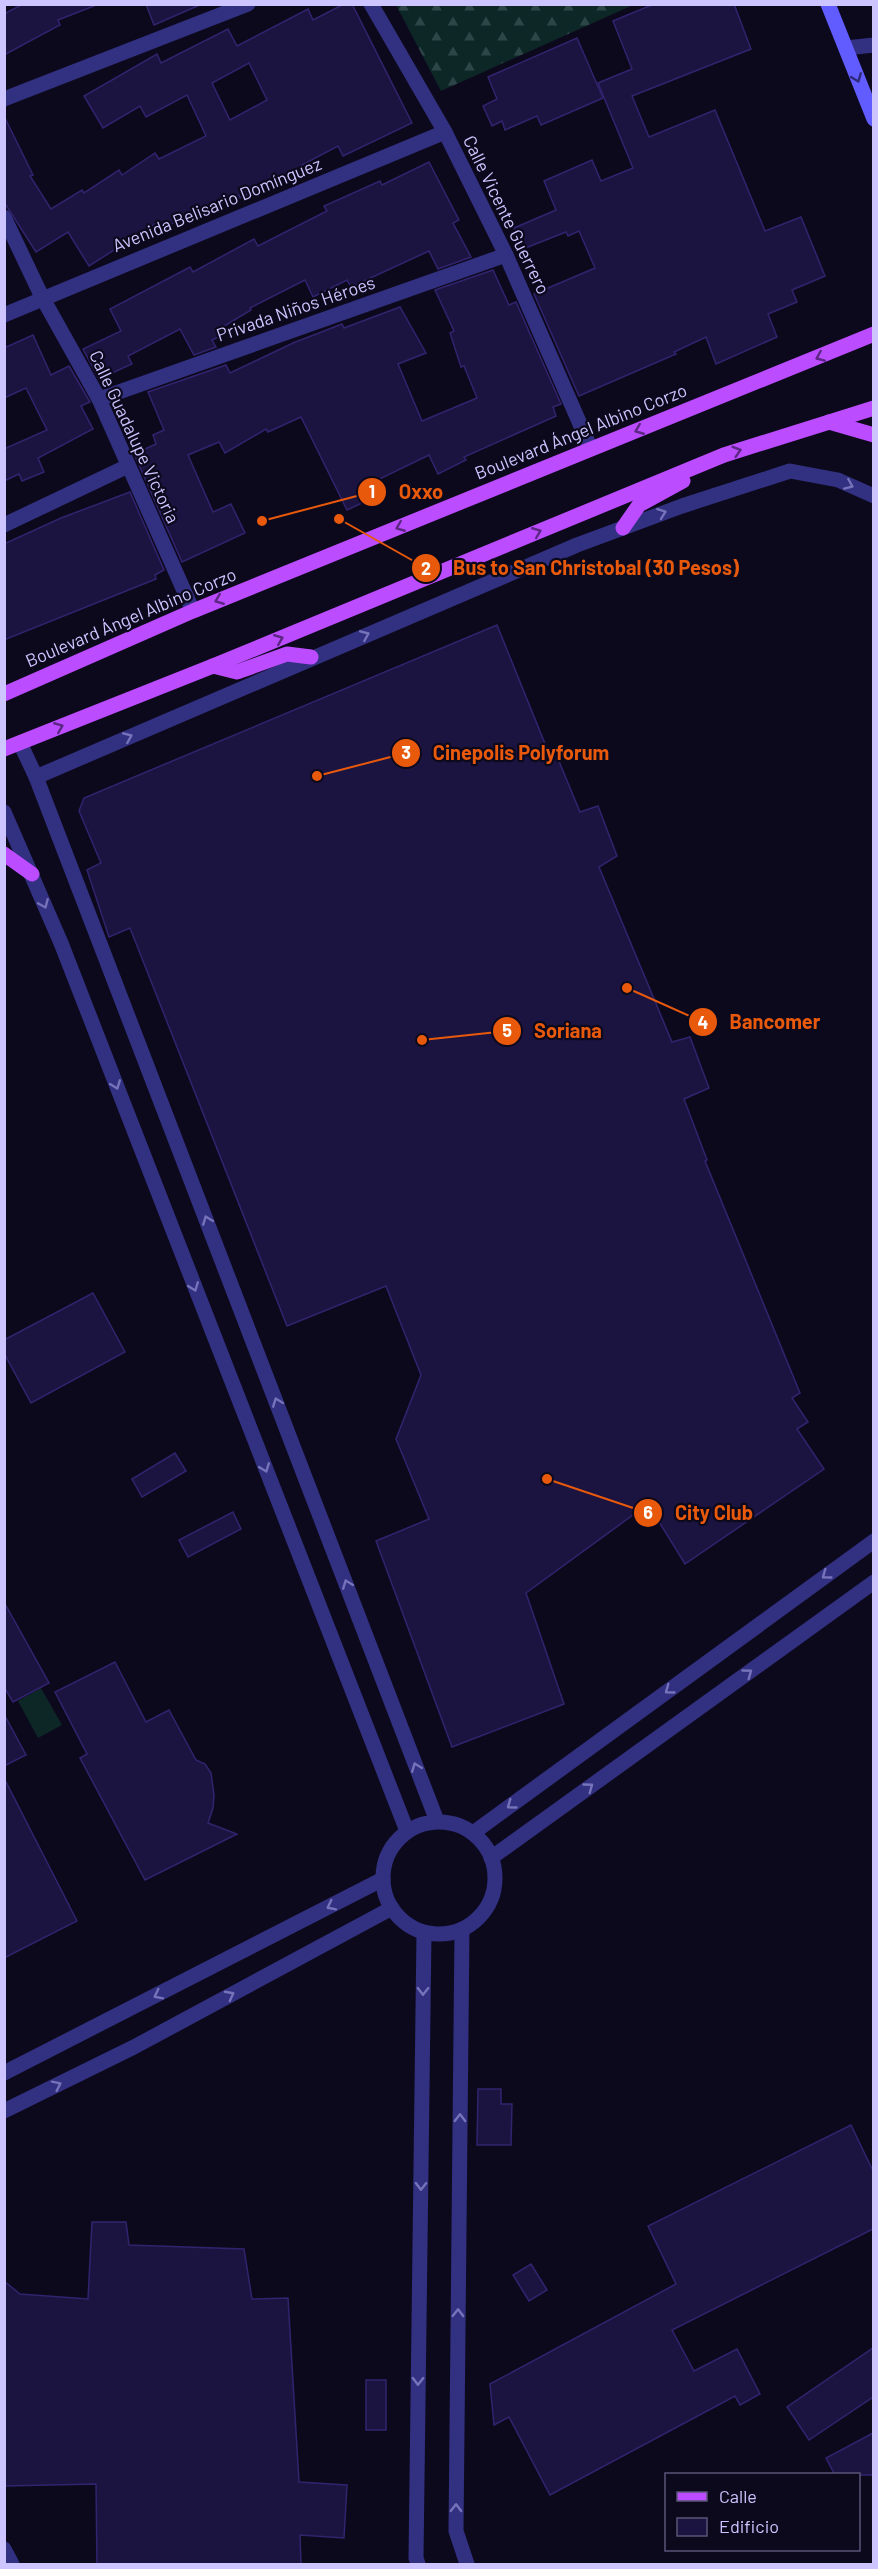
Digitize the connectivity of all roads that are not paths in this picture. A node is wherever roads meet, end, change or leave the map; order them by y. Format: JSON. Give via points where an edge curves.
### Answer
{"nodes":[{"id":1,"x":248,"y":4,"type":"edge"},
{"id":2,"x":371,"y":4,"type":"edge"},
{"id":3,"x":828,"y":4,"type":"edge"},
{"id":4,"x":873,"y":45,"type":"edge"},
{"id":5,"x":846,"y":48,"type":"junction"},
{"id":6,"x":4,"y":99,"type":"edge"},
{"id":7,"x":873,"y":119,"type":"edge"},
{"id":8,"x":445,"y":132,"type":"junction"},
{"id":9,"x":4,"y":217,"type":"edge"},
{"id":10,"x":506,"y":255,"type":"junction"},
{"id":11,"x":42,"y":297,"type":"junction"},
{"id":12,"x":4,"y":315,"type":"edge"},
{"id":13,"x":873,"y":334,"type":"edge"},
{"id":14,"x":99,"y":399,"type":"junction"},
{"id":15,"x":873,"y":408,"type":"edge"},
{"id":16,"x":829,"y":422,"type":"junction"},
{"id":17,"x":873,"y":435,"type":"edge"},
{"id":18,"x":591,"y":450,"type":"junction"},
{"id":19,"x":700,"y":465,"type":"junction"},
{"id":20,"x":128,"y":466,"type":"junction"},
{"id":21,"x":873,"y":496,"type":"edge"},
{"id":22,"x":4,"y":525,"type":"edge"},
{"id":23,"x":623,"y":528,"type":"junction"},
{"id":24,"x":193,"y":611,"type":"junction"},
{"id":25,"x":311,"y":657,"type":"junction"},
{"id":26,"x":213,"y":666,"type":"junction"},
{"id":27,"x":4,"y":694,"type":"edge"},
{"id":28,"x":21,"y":743,"type":"junction"},
{"id":29,"x":4,"y":749,"type":"edge"},
{"id":30,"x":36,"y":777,"type":"junction"},
{"id":31,"x":4,"y":812,"type":"edge"},
{"id":32,"x":4,"y":854,"type":"edge"},
{"id":33,"x":32,"y":874,"type":"junction"},
{"id":34,"x":873,"y":1541,"type":"edge"},
{"id":35,"x":873,"y":1582,"type":"edge"},
{"id":36,"x":437,"y":1821,"type":"junction"},
{"id":37,"x":407,"y":1831,"type":"junction"},
{"id":38,"x":473,"y":1833,"type":"junction"},
{"id":39,"x":491,"y":1858,"type":"junction"},
{"id":40,"x":383,"y":1879,"type":"junction"},
{"id":41,"x":392,"y":1908,"type":"junction"},
{"id":42,"x":462,"y":1929,"type":"junction"},
{"id":43,"x":424,"y":1933,"type":"junction"},
{"id":44,"x":4,"y":2073,"type":"edge"},
{"id":45,"x":4,"y":2111,"type":"edge"},
{"id":46,"x":4,"y":2549,"type":"edge"},
{"id":47,"x":12,"y":2565,"type":"edge"},
{"id":48,"x":418,"y":2565,"type":"edge"},
{"id":49,"x":467,"y":2565,"type":"edge"}],
"edges":[{"from":1,"to":6,"type":"street"},
{"from":2,"to":8,"type":"street","name":"Calle Vicente Guerrero"},
{"from":3,"to":5,"type":"main road"},
{"from":4,"to":5,"type":"street"},
{"from":5,"to":7,"type":"main road","one_way":true},
{"from":8,"to":10,"type":"street","name":"Calle Vicente Guerrero"},
{"from":8,"to":11,"type":"street","name":"Avenida Belisario Domínguez"},
{"from":9,"to":11,"type":"street","name":"Calle Guadalupe Victoria"},
{"from":10,"to":14,"type":"street","name":"Privada Niños Héroes"},
{"from":10,"to":18,"type":"street","name":"Calle Vicente Guerrero"},
{"from":11,"to":12,"type":"street","name":"Avenida Belisario Domínguez"},
{"from":11,"to":14,"type":"street","name":"Calle Guadalupe Victoria"},
{"from":13,"to":18,"type":"main road","name":"Boulevard Ángel Albino Corzo","one_way":true},
{"from":14,"to":20,"type":"street","name":"Calle Guadalupe Victoria"},
{"from":15,"to":16,"type":"main road"},
{"from":16,"to":17,"type":"main road"},
{"from":19,"to":16,"type":"main road","one_way":true},
{"from":18,"to":24,"type":"main road","name":"Boulevard Ángel Albino Corzo","one_way":true},
{"from":19,"to":23,"type":"main road","via":[[684,480],[639,505]]},
{"from":26,"to":19,"type":"main road","one_way":true},
{"from":20,"to":22,"type":"street"},
{"from":20,"to":24,"type":"street","name":"Calle Guadalupe Victoria"},
{"from":23,"to":21,"type":"street","one_way":true,"via":[[790,471],[838,480]]},
{"from":25,"to":23,"type":"street","one_way":true},
{"from":24,"to":27,"type":"main road","name":"Boulevard Ángel Albino Corzo"},
{"from":25,"to":26,"type":"main road","via":[[287,654],[237,672]]},
{"from":30,"to":25,"type":"street","one_way":true},
{"from":28,"to":26,"type":"main road","one_way":true},
{"from":28,"to":29,"type":"main road"},
{"from":28,"to":30,"type":"street"},
{"from":36,"to":30,"type":"street","one_way":true},
{"from":31,"to":33,"type":"street"},
{"from":32,"to":33,"type":"main road"},
{"from":33,"to":37,"type":"street","one_way":true},
{"from":34,"to":38,"type":"street","one_way":true},
{"from":39,"to":35,"type":"street","one_way":true},
{"from":36,"to":37,"type":"street"},
{"from":36,"to":38,"type":"street","via":[[456,1824]]},
{"from":37,"to":40,"type":"street","via":[[389,1851]]},
{"from":38,"to":39,"type":"street"},
{"from":39,"to":42,"type":"street","via":[[495,1874],[492,1896],[480,1916]]},
{"from":40,"to":41,"type":"street"},
{"from":40,"to":44,"type":"street","one_way":true},
{"from":41,"to":43,"type":"street","via":[[407,1924]]},
{"from":45,"to":41,"type":"street","one_way":true,"via":[[134,2047]]},
{"from":42,"to":43,"type":"street","via":[[446,1934]]},
{"from":49,"to":42,"type":"street","one_way":true,"via":[[456,2531]]},
{"from":43,"to":48,"type":"street","one_way":true},
{"from":46,"to":47,"type":"street"}]}
